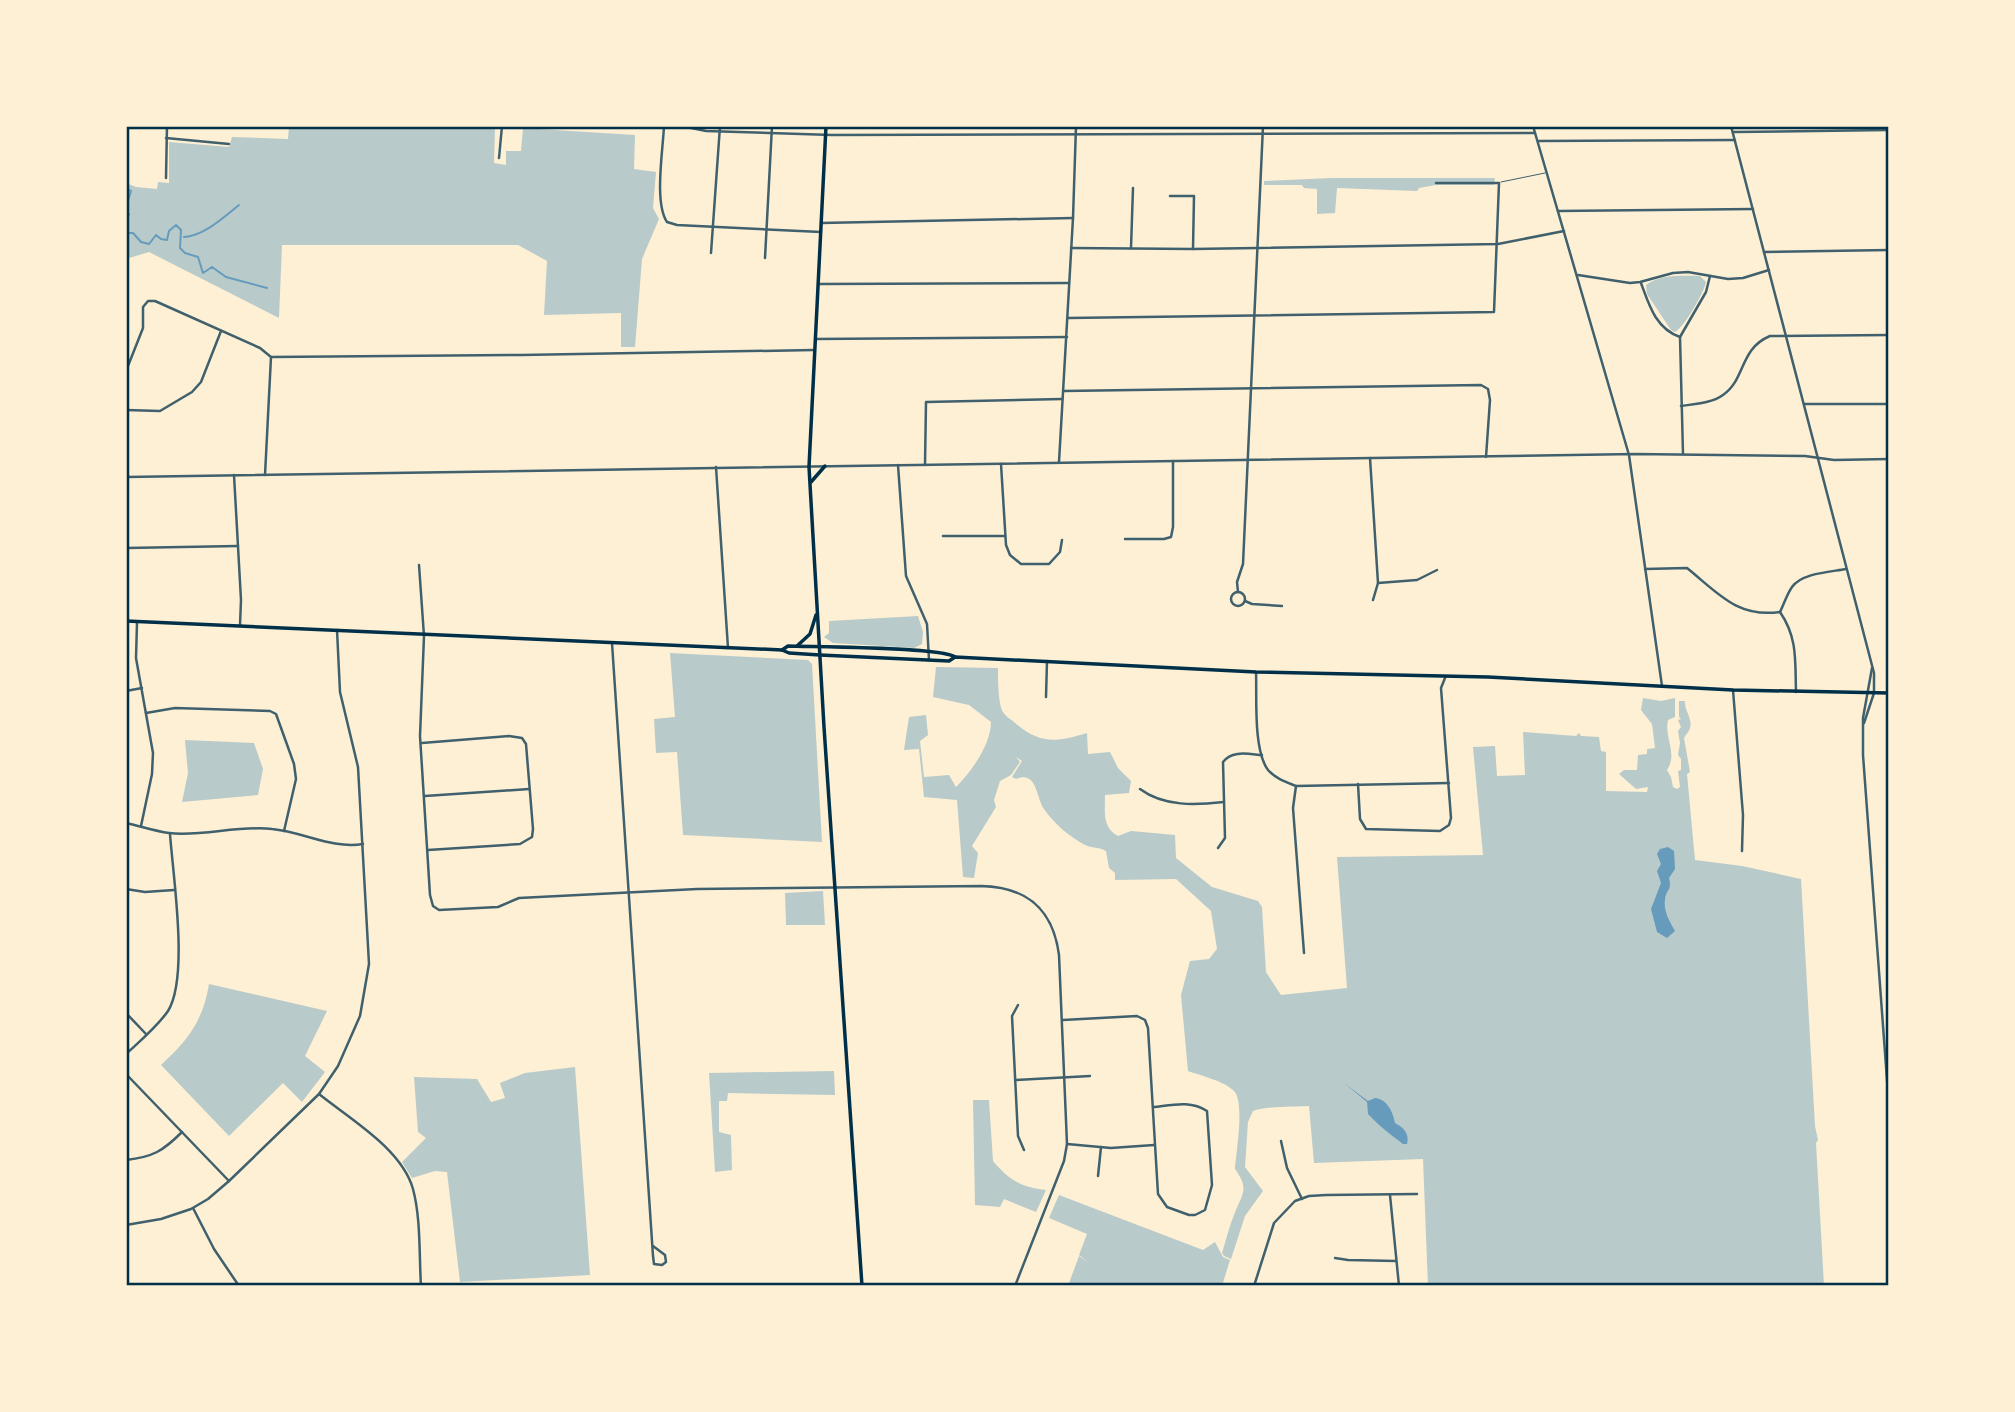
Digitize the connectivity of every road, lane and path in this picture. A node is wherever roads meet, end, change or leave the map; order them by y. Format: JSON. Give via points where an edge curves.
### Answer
{"nodes":[{"id":1,"x":167,"y":126,"type":"edge"},
{"id":2,"x":502,"y":126,"type":"edge"},
{"id":3,"x":664,"y":126,"type":"edge"},
{"id":4,"x":681,"y":126,"type":"edge"},
{"id":5,"x":720,"y":126,"type":"edge"},
{"id":6,"x":772,"y":126,"type":"edge"},
{"id":7,"x":826,"y":126,"type":"edge"},
{"id":8,"x":1076,"y":126,"type":"edge"},
{"id":9,"x":1263,"y":126,"type":"edge"},
{"id":10,"x":1533,"y":126,"type":"edge"},
{"id":11,"x":1731,"y":126,"type":"edge"},
{"id":12,"x":1889,"y":130,"type":"edge"},
{"id":13,"x":720,"y":132,"type":"junction"},
{"id":14,"x":1732,"y":132,"type":"junction"},
{"id":15,"x":1535,"y":133,"type":"junction"},
{"id":16,"x":772,"y":134,"type":"junction"},
{"id":17,"x":825,"y":135,"type":"junction"},
{"id":18,"x":1076,"y":135,"type":"junction"},
{"id":19,"x":1263,"y":135,"type":"junction"},
{"id":20,"x":166,"y":138,"type":"junction"},
{"id":21,"x":1735,"y":140,"type":"junction"},
{"id":22,"x":1538,"y":141,"type":"junction"},
{"id":23,"x":229,"y":144,"type":"dead end"},
{"id":24,"x":499,"y":158,"type":"dead end"},
{"id":25,"x":1547,"y":173,"type":"junction"},
{"id":26,"x":166,"y":178,"type":"dead end"},
{"id":27,"x":1436,"y":183,"type":"dead end"},
{"id":28,"x":1499,"y":183,"type":"junction"},
{"id":29,"x":1133,"y":188,"type":"dead end"},
{"id":30,"x":1170,"y":196,"type":"dead end"},
{"id":31,"x":1753,"y":209,"type":"junction"},
{"id":32,"x":1558,"y":211,"type":"junction"},
{"id":33,"x":1073,"y":218,"type":"junction"},
{"id":34,"x":821,"y":223,"type":"junction"},
{"id":35,"x":713,"y":226,"type":"junction"},
{"id":36,"x":767,"y":229,"type":"junction"},
{"id":37,"x":1564,"y":230,"type":"junction"},
{"id":38,"x":821,"y":232,"type":"junction"},
{"id":39,"x":1498,"y":244,"type":"junction"},
{"id":40,"x":1259,"y":247,"type":"junction"},
{"id":41,"x":1071,"y":248,"type":"junction"},
{"id":42,"x":1131,"y":248,"type":"junction"},
{"id":43,"x":1193,"y":248,"type":"junction"},
{"id":44,"x":1889,"y":250,"type":"edge"},
{"id":45,"x":1764,"y":252,"type":"junction"},
{"id":46,"x":711,"y":253,"type":"dead end"},
{"id":47,"x":765,"y":258,"type":"dead end"},
{"id":48,"x":1769,"y":270,"type":"junction"},
{"id":49,"x":1578,"y":275,"type":"junction"},
{"id":50,"x":1710,"y":276,"type":"junction"},
{"id":51,"x":1640,"y":282,"type":"junction"},
{"id":52,"x":1069,"y":283,"type":"junction"},
{"id":53,"x":818,"y":284,"type":"junction"},
{"id":54,"x":1256,"y":315,"type":"junction"},
{"id":55,"x":1068,"y":318,"type":"junction"},
{"id":56,"x":221,"y":331,"type":"junction"},
{"id":57,"x":1889,"y":335,"type":"edge"},
{"id":58,"x":1067,"y":337,"type":"junction"},
{"id":59,"x":1680,"y":337,"type":"junction"},
{"id":60,"x":1786,"y":337,"type":"junction"},
{"id":61,"x":815,"y":340,"type":"junction"},
{"id":62,"x":814,"y":350,"type":"junction"},
{"id":63,"x":271,"y":357,"type":"junction"},
{"id":64,"x":126,"y":371,"type":"edge"},
{"id":65,"x":1252,"y":388,"type":"junction"},
{"id":66,"x":1064,"y":391,"type":"junction"},
{"id":67,"x":1063,"y":399,"type":"junction"},
{"id":68,"x":1804,"y":404,"type":"junction"},
{"id":69,"x":1889,"y":404,"type":"edge"},
{"id":70,"x":1681,"y":406,"type":"junction"},
{"id":71,"x":126,"y":410,"type":"edge"},
{"id":72,"x":1629,"y":455,"type":"junction"},
{"id":73,"x":1683,"y":455,"type":"junction"},
{"id":74,"x":1486,"y":457,"type":"junction"},
{"id":75,"x":1818,"y":457,"type":"junction"},
{"id":76,"x":1370,"y":458,"type":"junction"},
{"id":77,"x":1889,"y":459,"type":"edge"},
{"id":78,"x":1247,"y":460,"type":"junction"},
{"id":79,"x":1173,"y":461,"type":"junction"},
{"id":80,"x":1059,"y":463,"type":"junction"},
{"id":81,"x":1001,"y":464,"type":"junction"},
{"id":82,"x":898,"y":465,"type":"junction"},
{"id":83,"x":925,"y":465,"type":"junction"},
{"id":84,"x":825,"y":466,"type":"junction"},
{"id":85,"x":716,"y":467,"type":"junction"},
{"id":86,"x":809,"y":467,"type":"junction"},
{"id":87,"x":234,"y":475,"type":"junction"},
{"id":88,"x":265,"y":475,"type":"junction"},
{"id":89,"x":126,"y":477,"type":"edge"},
{"id":90,"x":810,"y":484,"type":"junction"},
{"id":91,"x":943,"y":536,"type":"dead end"},
{"id":92,"x":1005,"y":536,"type":"junction"},
{"id":93,"x":1125,"y":539,"type":"dead end"},
{"id":94,"x":1062,"y":540,"type":"dead end"},
{"id":95,"x":238,"y":546,"type":"junction"},
{"id":96,"x":126,"y":548,"type":"edge"},
{"id":97,"x":419,"y":565,"type":"dead end"},
{"id":98,"x":1645,"y":569,"type":"junction"},
{"id":99,"x":1846,"y":569,"type":"junction"},
{"id":100,"x":1437,"y":570,"type":"dead end"},
{"id":101,"x":1378,"y":583,"type":"junction"},
{"id":102,"x":1238,"y":592,"type":"junction"},
{"id":103,"x":1373,"y":600,"type":"dead end"},
{"id":104,"x":1245,"y":601,"type":"junction"},
{"id":105,"x":1282,"y":606,"type":"dead end"},
{"id":106,"x":817,"y":609,"type":"junction"},
{"id":107,"x":1780,"y":612,"type":"junction"},
{"id":108,"x":126,"y":621,"type":"edge"},
{"id":109,"x":137,"y":622,"type":"junction"},
{"id":110,"x":240,"y":625,"type":"junction"},
{"id":111,"x":337,"y":630,"type":"junction"},
{"id":112,"x":424,"y":636,"type":"junction"},
{"id":113,"x":612,"y":643,"type":"junction"},
{"id":114,"x":796,"y":646,"type":"junction"},
{"id":115,"x":819,"y":647,"type":"junction"},
{"id":116,"x":728,"y":648,"type":"junction"},
{"id":117,"x":782,"y":650,"type":"junction"},
{"id":118,"x":929,"y":652,"type":"junction"},
{"id":119,"x":820,"y":656,"type":"junction"},
{"id":120,"x":955,"y":657,"type":"junction"},
{"id":121,"x":929,"y":660,"type":"junction"},
{"id":122,"x":1047,"y":661,"type":"junction"},
{"id":123,"x":1256,"y":672,"type":"junction"},
{"id":124,"x":1447,"y":676,"type":"junction"},
{"id":125,"x":1662,"y":686,"type":"junction"},
{"id":126,"x":142,"y":688,"type":"junction"},
{"id":127,"x":1733,"y":690,"type":"junction"},
{"id":128,"x":126,"y":691,"type":"edge"},
{"id":129,"x":1796,"y":692,"type":"junction"},
{"id":130,"x":1871,"y":693,"type":"junction"},
{"id":131,"x":1889,"y":693,"type":"edge"},
{"id":132,"x":1046,"y":697,"type":"dead end"},
{"id":133,"x":146,"y":713,"type":"junction"},
{"id":134,"x":422,"y":743,"type":"junction"},
{"id":135,"x":1262,"y":755,"type":"junction"},
{"id":136,"x":1448,"y":783,"type":"junction"},
{"id":137,"x":1358,"y":784,"type":"junction"},
{"id":138,"x":1296,"y":786,"type":"junction"},
{"id":139,"x":529,"y":789,"type":"junction"},
{"id":140,"x":1140,"y":789,"type":"dead end"},
{"id":141,"x":425,"y":796,"type":"junction"},
{"id":142,"x":1224,"y":802,"type":"junction"},
{"id":143,"x":126,"y":823,"type":"edge"},
{"id":144,"x":141,"y":827,"type":"junction"},
{"id":145,"x":284,"y":831,"type":"junction"},
{"id":146,"x":170,"y":834,"type":"junction"},
{"id":147,"x":363,"y":844,"type":"junction"},
{"id":148,"x":1218,"y":848,"type":"dead end"},
{"id":149,"x":428,"y":850,"type":"junction"},
{"id":150,"x":1742,"y":851,"type":"dead end"},
{"id":151,"x":835,"y":886,"type":"junction"},
{"id":152,"x":126,"y":889,"type":"edge"},
{"id":153,"x":174,"y":890,"type":"junction"},
{"id":154,"x":629,"y":892,"type":"junction"},
{"id":155,"x":1304,"y":953,"type":"dead end"},
{"id":156,"x":1018,"y":1005,"type":"dead end"},
{"id":157,"x":126,"y":1013,"type":"edge"},
{"id":158,"x":1063,"y":1020,"type":"junction"},
{"id":159,"x":146,"y":1034,"type":"junction"},
{"id":160,"x":1887,"y":1042,"type":"edge"},
{"id":161,"x":126,"y":1054,"type":"edge"},
{"id":162,"x":126,"y":1074,"type":"edge"},
{"id":163,"x":1090,"y":1076,"type":"dead end"},
{"id":164,"x":1065,"y":1078,"type":"junction"},
{"id":165,"x":1015,"y":1080,"type":"junction"},
{"id":166,"x":319,"y":1094,"type":"junction"},
{"id":167,"x":1154,"y":1107,"type":"junction"},
{"id":168,"x":1889,"y":1107,"type":"edge"},
{"id":169,"x":182,"y":1132,"type":"junction"},
{"id":170,"x":1281,"y":1142,"type":"dead end"},
{"id":171,"x":1067,"y":1144,"type":"junction"},
{"id":172,"x":1154,"y":1145,"type":"junction"},
{"id":173,"x":1101,"y":1147,"type":"junction"},
{"id":174,"x":1024,"y":1150,"type":"dead end"},
{"id":175,"x":126,"y":1160,"type":"edge"},
{"id":176,"x":1098,"y":1176,"type":"dead end"},
{"id":177,"x":229,"y":1181,"type":"junction"},
{"id":178,"x":1390,"y":1194,"type":"junction"},
{"id":179,"x":1418,"y":1194,"type":"dead end"},
{"id":180,"x":1301,"y":1199,"type":"junction"},
{"id":181,"x":193,"y":1208,"type":"junction"},
{"id":182,"x":126,"y":1225,"type":"edge"},
{"id":183,"x":653,"y":1246,"type":"junction"},
{"id":184,"x":1335,"y":1258,"type":"dead end"},
{"id":185,"x":1396,"y":1261,"type":"junction"},
{"id":186,"x":239,"y":1286,"type":"edge"},
{"id":187,"x":421,"y":1286,"type":"edge"},
{"id":188,"x":862,"y":1286,"type":"edge"},
{"id":189,"x":1015,"y":1286,"type":"edge"},
{"id":190,"x":1254,"y":1286,"type":"edge"},
{"id":191,"x":1399,"y":1286,"type":"edge"}],
"edges":[{"from":1,"to":20,"type":"street"},
{"from":2,"to":24,"type":"street"},
{"from":3,"to":35,"type":"street","via":[[662,214],[677,225]]},
{"from":4,"to":13,"type":"street"},
{"from":5,"to":13,"type":"street"},
{"from":6,"to":16,"type":"street"},
{"from":7,"to":17,"type":"main road"},
{"from":8,"to":18,"type":"street"},
{"from":9,"to":19,"type":"street"},
{"from":10,"to":15,"type":"street"},
{"from":11,"to":14,"type":"street"},
{"from":12,"to":14,"type":"street"},
{"from":13,"to":16,"type":"street"},
{"from":13,"to":35,"type":"street"},
{"from":14,"to":21,"type":"street"},
{"from":15,"to":19,"type":"street"},
{"from":15,"to":22,"type":"street"},
{"from":16,"to":17,"type":"street"},
{"from":16,"to":36,"type":"street"},
{"from":17,"to":18,"type":"street"},
{"from":17,"to":34,"type":"main road"},
{"from":18,"to":19,"type":"street"},
{"from":18,"to":33,"type":"street"},
{"from":19,"to":40,"type":"street"},
{"from":20,"to":23,"type":"street"},
{"from":20,"to":26,"type":"street"},
{"from":21,"to":22,"type":"street"},
{"from":21,"to":31,"type":"street"},
{"from":22,"to":25,"type":"street"},
{"from":25,"to":28,"type":"lane"},
{"from":25,"to":32,"type":"street"},
{"from":27,"to":28,"type":"street"},
{"from":28,"to":39,"type":"street"},
{"from":29,"to":42,"type":"street"},
{"from":30,"to":43,"type":"street","via":[[1194,197]]},
{"from":31,"to":32,"type":"street"},
{"from":31,"to":45,"type":"street"},
{"from":32,"to":37,"type":"street"},
{"from":33,"to":34,"type":"street"},
{"from":33,"to":41,"type":"street"},
{"from":34,"to":38,"type":"main road"},
{"from":35,"to":36,"type":"street"},
{"from":35,"to":46,"type":"street"},
{"from":36,"to":38,"type":"street"},
{"from":36,"to":47,"type":"street"},
{"from":37,"to":39,"type":"street"},
{"from":37,"to":49,"type":"street"},
{"from":38,"to":53,"type":"main road"},
{"from":39,"to":40,"type":"street"},
{"from":39,"to":54,"type":"street","via":[[1494,312]]},
{"from":40,"to":43,"type":"street"},
{"from":40,"to":54,"type":"street"},
{"from":41,"to":42,"type":"street"},
{"from":41,"to":52,"type":"street"},
{"from":42,"to":43,"type":"street"},
{"from":44,"to":45,"type":"street"},
{"from":45,"to":48,"type":"street"},
{"from":48,"to":50,"type":"street","via":[[1743,278]]},
{"from":48,"to":60,"type":"street"},
{"from":49,"to":51,"type":"street"},
{"from":49,"to":72,"type":"street"},
{"from":50,"to":51,"type":"street","via":[[1674,273]]},
{"from":50,"to":59,"type":"street"},
{"from":51,"to":59,"type":"street","via":[[1662,327]]},
{"from":52,"to":53,"type":"street"},
{"from":52,"to":55,"type":"street"},
{"from":53,"to":61,"type":"main road"},
{"from":54,"to":55,"type":"street"},
{"from":54,"to":65,"type":"street"},
{"from":55,"to":58,"type":"street"},
{"from":56,"to":63,"type":"street"},
{"from":56,"to":64,"type":"street","via":[[148,301]]},
{"from":56,"to":71,"type":"street","via":[[207,370],[192,392],[160,411]]},
{"from":57,"to":60,"type":"street"},
{"from":58,"to":61,"type":"street"},
{"from":58,"to":66,"type":"street"},
{"from":59,"to":70,"type":"street"},
{"from":60,"to":68,"type":"street"},
{"from":60,"to":70,"type":"street","via":[[1770,336],[1750,349],[1726,394]]},
{"from":61,"to":62,"type":"main road"},
{"from":62,"to":63,"type":"street"},
{"from":62,"to":86,"type":"main road"},
{"from":63,"to":88,"type":"street"},
{"from":65,"to":66,"type":"street"},
{"from":65,"to":74,"type":"street","via":[[1481,385],[1488,389],[1490,400]]},
{"from":65,"to":78,"type":"street"},
{"from":66,"to":67,"type":"street"},
{"from":67,"to":80,"type":"street"},
{"from":67,"to":83,"type":"street","via":[[926,402]]},
{"from":68,"to":69,"type":"street"},
{"from":68,"to":75,"type":"street"},
{"from":70,"to":73,"type":"street"},
{"from":72,"to":73,"type":"street"},
{"from":72,"to":74,"type":"street"},
{"from":72,"to":98,"type":"street"},
{"from":73,"to":75,"type":"street"},
{"from":74,"to":76,"type":"street"},
{"from":75,"to":77,"type":"street"},
{"from":75,"to":99,"type":"street"},
{"from":76,"to":78,"type":"street"},
{"from":76,"to":101,"type":"street"},
{"from":78,"to":79,"type":"street"},
{"from":78,"to":102,"type":"street"},
{"from":79,"to":80,"type":"street"},
{"from":79,"to":93,"type":"street","via":[[1171,537]]},
{"from":80,"to":81,"type":"street"},
{"from":81,"to":83,"type":"street"},
{"from":81,"to":92,"type":"street"},
{"from":82,"to":83,"type":"street"},
{"from":82,"to":84,"type":"street"},
{"from":82,"to":118,"type":"street","via":[[906,576],[926,624]]},
{"from":84,"to":86,"type":"street"},
{"from":84,"to":90,"type":"main road"},
{"from":85,"to":86,"type":"street"},
{"from":85,"to":88,"type":"street"},
{"from":85,"to":116,"type":"street"},
{"from":86,"to":90,"type":"main road"},
{"from":87,"to":88,"type":"street"},
{"from":87,"to":89,"type":"street"},
{"from":87,"to":95,"type":"street"},
{"from":90,"to":106,"type":"main road"},
{"from":91,"to":92,"type":"street"},
{"from":92,"to":94,"type":"street","via":[[1010,555],[1021,564],[1049,564],[1060,552]]},
{"from":95,"to":96,"type":"street"},
{"from":95,"to":110,"type":"street"},
{"from":97,"to":112,"type":"street"},
{"from":98,"to":107,"type":"street","via":[[1687,568],[1730,604],[1746,611]]},
{"from":98,"to":125,"type":"street"},
{"from":99,"to":107,"type":"street","via":[[1796,582]]},
{"from":99,"to":130,"type":"street","via":[[1872,668]]},
{"from":100,"to":101,"type":"street","via":[[1417,580]]},
{"from":101,"to":103,"type":"street"},
{"from":102,"to":104,"type":"street","via":[[1244,594]]},
{"from":102,"to":104,"type":"street","via":[[1232,596],[1233,603]]},
{"from":104,"to":105,"type":"street"},
{"from":106,"to":114,"type":"main road","via":[[810,634]]},
{"from":106,"to":115,"type":"main road"},
{"from":107,"to":129,"type":"street","via":[[1795,647]]},
{"from":108,"to":109,"type":"main road"},
{"from":109,"to":110,"type":"main road"},
{"from":109,"to":126,"type":"street","via":[[136,658]]},
{"from":110,"to":111,"type":"main road"},
{"from":111,"to":112,"type":"main road"},
{"from":111,"to":147,"type":"street","via":[[340,692],[359,767]]},
{"from":112,"to":113,"type":"main road"},
{"from":112,"to":134,"type":"street"},
{"from":113,"to":116,"type":"main road"},
{"from":113,"to":154,"type":"street"},
{"from":114,"to":115,"type":"main road"},
{"from":114,"to":117,"type":"main road"},
{"from":115,"to":118,"type":"main road"},
{"from":115,"to":119,"type":"main road"},
{"from":116,"to":117,"type":"main road"},
{"from":117,"to":119,"type":"main road"},
{"from":118,"to":120,"type":"main road"},
{"from":118,"to":121,"type":"street"},
{"from":119,"to":121,"type":"main road"},
{"from":119,"to":151,"type":"main road"},
{"from":120,"to":121,"type":"main road"},
{"from":120,"to":122,"type":"main road"},
{"from":122,"to":123,"type":"main road"},
{"from":122,"to":132,"type":"street"},
{"from":123,"to":124,"type":"main road"},
{"from":123,"to":135,"type":"street"},
{"from":124,"to":125,"type":"main road"},
{"from":124,"to":136,"type":"street","via":[[1441,688]]},
{"from":125,"to":127,"type":"main road"},
{"from":126,"to":128,"type":"street"},
{"from":126,"to":133,"type":"street"},
{"from":127,"to":129,"type":"main road"},
{"from":127,"to":150,"type":"street"},
{"from":129,"to":130,"type":"main road"},
{"from":130,"to":131,"type":"main road"},
{"from":130,"to":160,"type":"street","via":[[1864,723],[1864,755]]},
{"from":133,"to":144,"type":"street","via":[[153,753]]},
{"from":133,"to":145,"type":"street","via":[[175,708],[276,714],[295,764]]},
{"from":134,"to":139,"type":"street","via":[[517,736],[526,744]]},
{"from":134,"to":141,"type":"street"},
{"from":135,"to":138,"type":"street","via":[[1274,776]]},
{"from":135,"to":142,"type":"street","via":[[1227,756],[1223,762]]},
{"from":136,"to":137,"type":"street"},
{"from":136,"to":137,"type":"street","via":[[1451,818],[1440,831],[1366,828],[1360,819]]},
{"from":137,"to":138,"type":"street"},
{"from":138,"to":155,"type":"street","via":[[1293,808]]},
{"from":139,"to":141,"type":"street"},
{"from":139,"to":149,"type":"street","via":[[533,829],[527,841]]},
{"from":140,"to":142,"type":"street","via":[[1171,802]]},
{"from":141,"to":149,"type":"street"},
{"from":142,"to":148,"type":"street","via":[[1225,838]]},
{"from":143,"to":144,"type":"street"},
{"from":144,"to":146,"type":"street"},
{"from":145,"to":146,"type":"street","via":[[260,828]]},
{"from":145,"to":147,"type":"street","via":[[340,845]]},
{"from":146,"to":153,"type":"street"},
{"from":147,"to":166,"type":"street","via":[[369,964],[360,1016],[338,1066]]},
{"from":149,"to":154,"type":"street","via":[[430,895],[439,910],[498,906],[519,898]]},
{"from":151,"to":154,"type":"street"},
{"from":151,"to":158,"type":"street","via":[[998,886],[1026,896],[1055,932]]},
{"from":151,"to":188,"type":"main road"},
{"from":152,"to":153,"type":"street"},
{"from":153,"to":159,"type":"street","via":[[178,982],[167,1012]]},
{"from":154,"to":183,"type":"street"},
{"from":156,"to":165,"type":"street","via":[[1012,1016]]},
{"from":157,"to":159,"type":"street"},
{"from":158,"to":164,"type":"street"},
{"from":158,"to":167,"type":"street","via":[[1137,1016],[1145,1020]]},
{"from":159,"to":161,"type":"street"},
{"from":160,"to":168,"type":"street"},
{"from":162,"to":169,"type":"street"},
{"from":163,"to":164,"type":"street"},
{"from":164,"to":165,"type":"street"},
{"from":164,"to":171,"type":"street"},
{"from":165,"to":174,"type":"street","via":[[1018,1136]]},
{"from":166,"to":177,"type":"street"},
{"from":166,"to":187,"type":"street","via":[[388,1149],[405,1170],[413,1187]]},
{"from":167,"to":172,"type":"street"},
{"from":167,"to":172,"type":"street","via":[[1190,1104],[1207,1111],[1212,1185],[1205,1210],[1195,1215],[1183,1213],[1163,1203],[1156,1190]]},
{"from":169,"to":175,"type":"street","via":[[167,1148]]},
{"from":169,"to":177,"type":"street"},
{"from":170,"to":180,"type":"street"},
{"from":171,"to":173,"type":"street"},
{"from":171,"to":189,"type":"street","via":[[1065,1161]]},
{"from":172,"to":173,"type":"street"},
{"from":173,"to":176,"type":"street"},
{"from":177,"to":181,"type":"street"},
{"from":178,"to":179,"type":"street"},
{"from":178,"to":180,"type":"street"},
{"from":178,"to":185,"type":"street"},
{"from":180,"to":190,"type":"street","via":[[1273,1223]]},
{"from":181,"to":182,"type":"street"},
{"from":181,"to":186,"type":"street"},
{"from":183,"to":183,"type":"street","via":[[654,1264],[662,1265],[665,1255]]},
{"from":184,"to":185,"type":"street"},
{"from":185,"to":191,"type":"street"}]}
